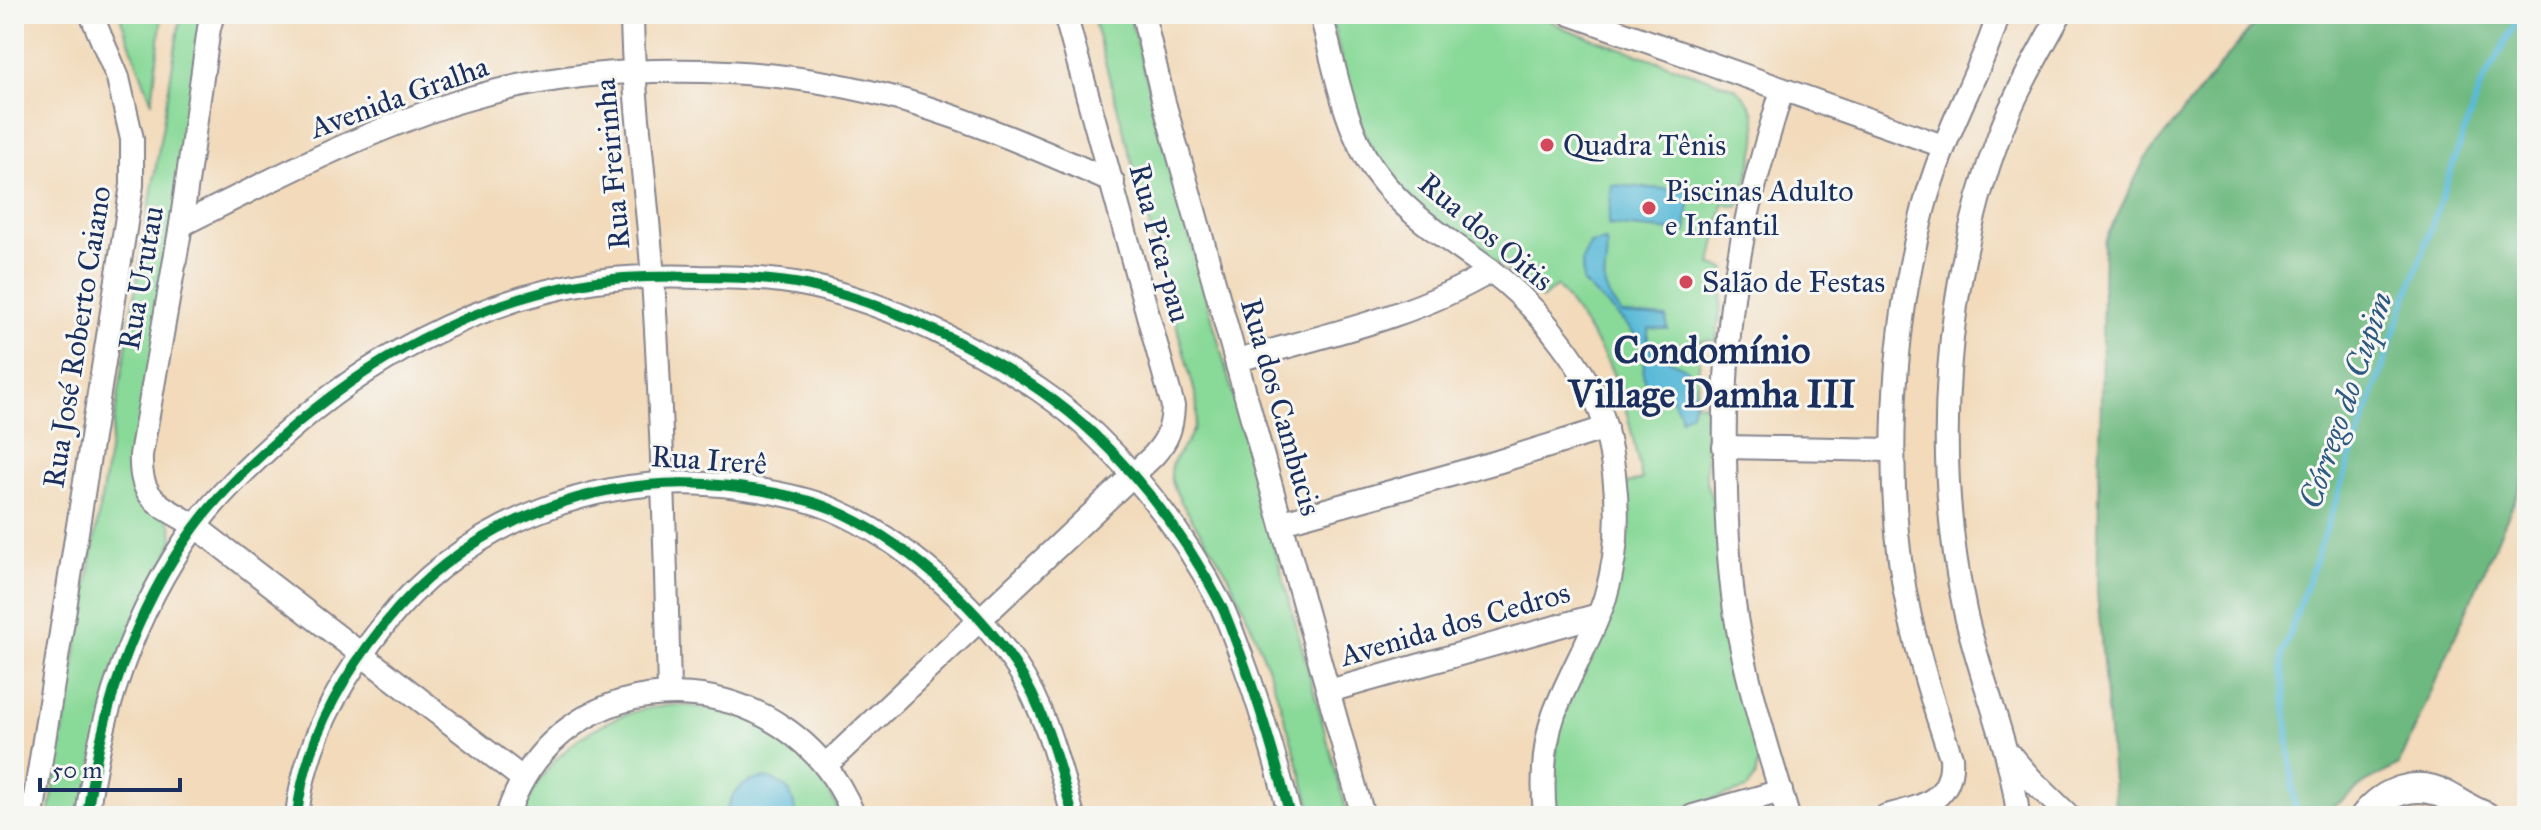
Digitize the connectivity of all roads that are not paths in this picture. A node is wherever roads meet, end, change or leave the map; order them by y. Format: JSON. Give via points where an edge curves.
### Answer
{"nodes":[{"id":1,"x":91,"y":14,"type":"edge"},
{"id":2,"x":213,"y":14,"type":"edge"},
{"id":3,"x":632,"y":14,"type":"edge"},
{"id":4,"x":1065,"y":14,"type":"edge"},
{"id":5,"x":1143,"y":14,"type":"edge"},
{"id":6,"x":1321,"y":14,"type":"edge"},
{"id":7,"x":1570,"y":14,"type":"edge"},
{"id":8,"x":1998,"y":14,"type":"edge"},
{"id":9,"x":2060,"y":14,"type":"edge"},
{"id":10,"x":633,"y":71,"type":"junction"},
{"id":11,"x":1782,"y":90,"type":"junction"},
{"id":12,"x":1943,"y":146,"type":"junction"},
{"id":13,"x":1113,"y":182,"type":"junction"},
{"id":14,"x":181,"y":225,"type":"junction"},
{"id":15,"x":1491,"y":271,"type":"junction"},
{"id":16,"x":653,"y":276,"type":"junction"},
{"id":17,"x":1238,"y":360,"type":"junction"},
{"id":18,"x":1606,"y":428,"type":"junction"},
{"id":19,"x":1724,"y":447,"type":"junction"},
{"id":20,"x":1892,"y":450,"type":"junction"},
{"id":21,"x":1132,"y":475,"type":"junction"},
{"id":22,"x":665,"y":482,"type":"junction"},
{"id":23,"x":1283,"y":522,"type":"junction"},
{"id":24,"x":195,"y":526,"type":"junction"},
{"id":25,"x":1598,"y":615,"type":"junction"},
{"id":26,"x":979,"y":619,"type":"junction"},
{"id":27,"x":361,"y":654,"type":"junction"},
{"id":28,"x":1329,"y":691,"type":"junction"},
{"id":29,"x":669,"y":693,"type":"junction"},
{"id":30,"x":2005,"y":748,"type":"junction"},
{"id":31,"x":826,"y":765,"type":"junction"},
{"id":32,"x":523,"y":779,"type":"junction"},
{"id":33,"x":1781,"y":791,"type":"junction"},
{"id":34,"x":2472,"y":813,"type":"edge"},
{"id":35,"x":1700,"y":815,"type":"edge"},
{"id":36,"x":32,"y":816,"type":"edge"},
{"id":37,"x":87,"y":816,"type":"edge"},
{"id":38,"x":297,"y":816,"type":"edge"},
{"id":39,"x":507,"y":816,"type":"edge"},
{"id":40,"x":854,"y":816,"type":"edge"},
{"id":41,"x":1073,"y":816,"type":"edge"},
{"id":42,"x":1290,"y":816,"type":"edge"},
{"id":43,"x":1363,"y":816,"type":"edge"},
{"id":44,"x":1545,"y":816,"type":"edge"},
{"id":45,"x":1788,"y":816,"type":"edge"},
{"id":46,"x":1886,"y":816,"type":"edge"},
{"id":47,"x":2018,"y":816,"type":"edge"},
{"id":48,"x":2069,"y":816,"type":"edge"},
{"id":49,"x":2365,"y":816,"type":"edge"}],
"edges":[{"from":1,"to":36,"type":"street","name":"Rua José Roberto Caiano","via":[[118,78],[132,139],[132,185]]},
{"from":2,"to":14,"type":"street","name":"Rua Urutau"},
{"from":3,"to":10,"type":"street","name":"Rua Freirinha"},
{"from":4,"to":13,"type":"street","name":"Rua Pica-pau"},
{"from":5,"to":17,"type":"street","name":"Rua dos Cambucis"},
{"from":6,"to":15,"type":"street","name":"Rua dos Oitis","via":[[1341,91],[1376,173],[1428,227]]},
{"from":7,"to":11,"type":"street"},
{"from":8,"to":12,"type":"street"},
{"from":9,"to":30,"type":"street","via":[[2000,133],[1963,270],[1950,350],[1947,477],[1954,555],[1980,672]]},
{"from":10,"to":13,"type":"street","name":"Avenida Gralha","via":[[757,75],[826,83],[904,101],[1002,134]]},
{"from":10,"to":14,"type":"street","name":"Avenida Gralha","via":[[509,88],[457,102],[388,127]]},
{"from":10,"to":16,"type":"street","name":"Rua Freirinha"},
{"from":11,"to":12,"type":"street"},
{"from":11,"to":19,"type":"street","via":[[1738,263],[1728,333]]},
{"from":12,"to":20,"type":"street","via":[[1924,209],[1900,333]]},
{"from":13,"to":21,"type":"street","name":"Rua Pica-pau","via":[[1173,406],[1166,442]]},
{"from":14,"to":24,"type":"street","name":"Rua Urutau","via":[[140,477],[154,500]]},
{"from":15,"to":17,"type":"street","via":[[1429,302]]},
{"from":15,"to":18,"type":"street","name":"Rua dos Oitis","via":[[1561,341],[1601,409]]},
{"from":16,"to":21,"type":"street","via":[[802,284],[931,326],[1050,396]]},
{"from":16,"to":22,"type":"street","name":"Rua Freirinha"},
{"from":16,"to":24,"type":"street","via":[[587,282],[528,296],[465,317],[384,359],[311,410]]},
{"from":17,"to":23,"type":"street","name":"Rua dos Cambucis"},
{"from":18,"to":23,"type":"street"},
{"from":18,"to":25,"type":"street","name":"Rua dos Oitis","via":[[1617,517],[1613,565]]},
{"from":19,"to":20,"type":"street"},
{"from":19,"to":33,"type":"street","via":[[1728,554],[1739,634]]},
{"from":20,"to":46,"type":"street","via":[[1909,614],[1951,757],[1949,780],[1936,799]]},
{"from":21,"to":26,"type":"street","name":"Rua Pica-pau"},
{"from":21,"to":42,"type":"street","via":[[1183,541],[1223,608],[1256,694]]},
{"from":22,"to":26,"type":"street","name":"Rua Irerê","via":[[767,491],[830,508],[876,531],[919,562]]},
{"from":22,"to":27,"type":"street","name":"Rua Irerê","via":[[592,494],[487,535],[436,571]]},
{"from":22,"to":29,"type":"street","name":"Rua Freirinha"},
{"from":23,"to":28,"type":"street","name":"Rua dos Cambucis"},
{"from":24,"to":27,"type":"street","name":"Rua Urutau"},
{"from":24,"to":37,"type":"street","via":[[162,578],[110,697]]},
{"from":25,"to":28,"type":"street","name":"Avenida dos Cedros"},
{"from":25,"to":44,"type":"street","name":"Rua dos Oitis","via":[[1553,718],[1545,754]]},
{"from":26,"to":31,"type":"street","name":"Rua Pica-pau"},
{"from":26,"to":41,"type":"street","name":"Rua Irerê","via":[[1015,665],[1039,710]]},
{"from":27,"to":32,"type":"street","name":"Rua Urutau"},
{"from":27,"to":38,"type":"street","name":"Rua Irerê","via":[[309,754]]},
{"from":28,"to":43,"type":"street","name":"Rua dos Cambucis"},
{"from":29,"to":31,"type":"street","via":[[707,695],[765,714]]},
{"from":29,"to":32,"type":"street","via":[[618,703],[590,716],[543,753]]},
{"from":30,"to":47,"type":"street"},
{"from":30,"to":48,"type":"street"},
{"from":31,"to":40,"type":"street"},
{"from":32,"to":39,"type":"street"},
{"from":33,"to":35,"type":"street"},
{"from":33,"to":45,"type":"street"},
{"from":34,"to":49,"type":"street","via":[[2444,793],[2420,787],[2396,791]]}]}
